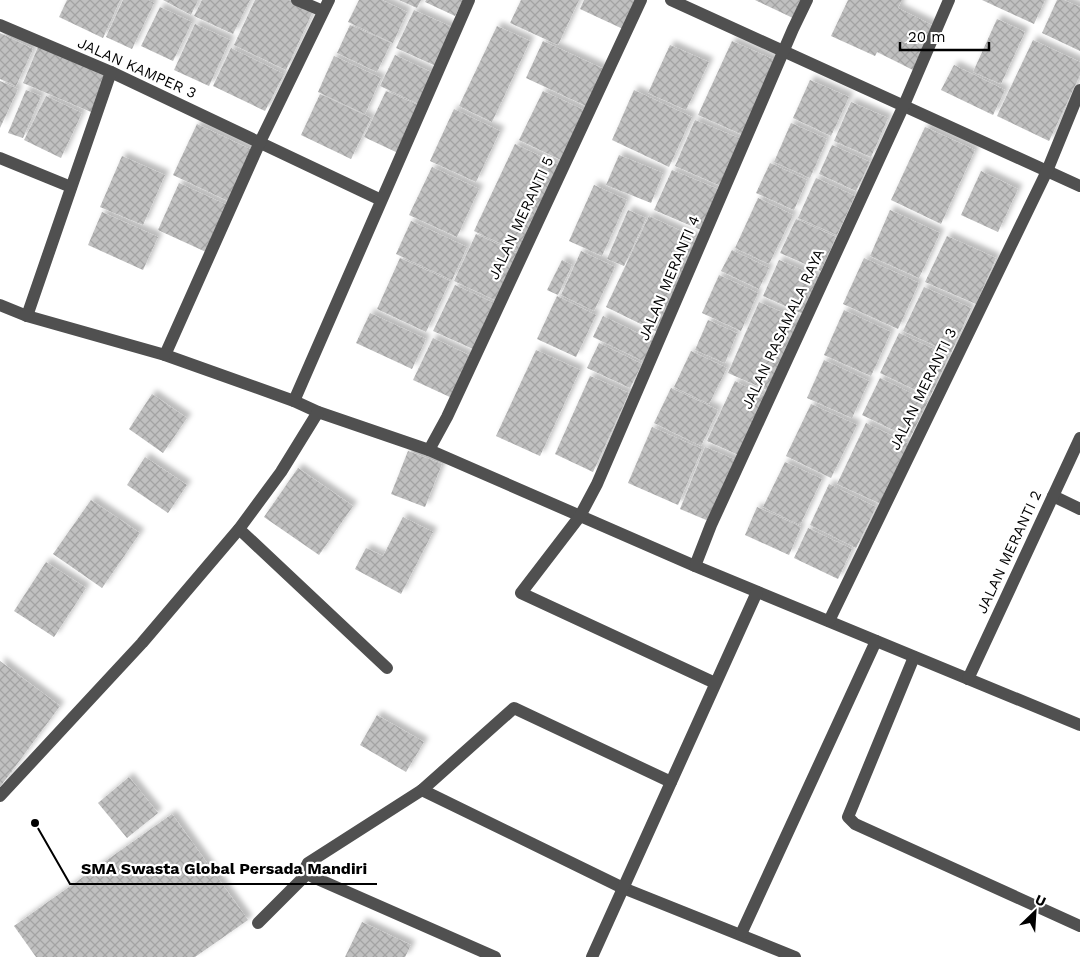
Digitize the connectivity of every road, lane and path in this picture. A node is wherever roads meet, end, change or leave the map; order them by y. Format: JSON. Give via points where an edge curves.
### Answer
{"nodes":[{"id":1,"x":297,"y":0,"type":"edge"},
{"id":2,"x":469,"y":0,"type":"edge"},
{"id":3,"x":641,"y":0,"type":"edge"},
{"id":4,"x":671,"y":0,"type":"edge"},
{"id":5,"x":807,"y":0,"type":"edge"},
{"id":6,"x":949,"y":0,"type":"edge"},
{"id":7,"x":326,"y":6,"type":"edge"},
{"id":8,"x":0,"y":25,"type":"edge"},
{"id":9,"x":784,"y":52,"type":"junction"},
{"id":10,"x":110,"y":72,"type":"junction"},
{"id":11,"x":1080,"y":90,"type":"edge"},
{"id":12,"x":904,"y":106,"type":"junction"},
{"id":13,"x":260,"y":142,"type":"junction"},
{"id":14,"x":0,"y":158,"type":"edge"},
{"id":15,"x":1047,"y":170,"type":"junction"},
{"id":16,"x":72,"y":186,"type":"junction"},
{"id":17,"x":1080,"y":186,"type":"edge"},
{"id":18,"x":381,"y":200,"type":"junction"},
{"id":19,"x":0,"y":305,"type":"edge"},
{"id":20,"x":27,"y":316,"type":"junction"},
{"id":21,"x":165,"y":355,"type":"junction"},
{"id":22,"x":294,"y":401,"type":"junction"},
{"id":23,"x":318,"y":412,"type":"junction"},
{"id":24,"x":1080,"y":438,"type":"edge"},
{"id":25,"x":429,"y":450,"type":"junction"},
{"id":26,"x":1053,"y":496,"type":"junction"},
{"id":27,"x":1080,"y":509,"type":"edge"},
{"id":28,"x":580,"y":516,"type":"junction"},
{"id":29,"x":239,"y":530,"type":"junction"},
{"id":30,"x":695,"y":566,"type":"junction"},
{"id":31,"x":757,"y":592,"type":"junction"},
{"id":32,"x":829,"y":621,"type":"junction"},
{"id":33,"x":876,"y":641,"type":"junction"},
{"id":34,"x":914,"y":657,"type":"junction"},
{"id":35,"x":387,"y":668,"type":"dead end"},
{"id":36,"x":968,"y":679,"type":"junction"},
{"id":37,"x":715,"y":683,"type":"junction"},
{"id":38,"x":1080,"y":726,"type":"edge"},
{"id":39,"x":671,"y":782,"type":"junction"},
{"id":40,"x":422,"y":790,"type":"junction"},
{"id":41,"x":0,"y":796,"type":"edge"},
{"id":42,"x":307,"y":874,"type":"junction"},
{"id":43,"x":623,"y":888,"type":"junction"},
{"id":44,"x":258,"y":923,"type":"dead end"},
{"id":45,"x":1080,"y":926,"type":"edge"},
{"id":46,"x":741,"y":934,"type":"junction"},
{"id":47,"x":495,"y":957,"type":"edge"},
{"id":48,"x":592,"y":957,"type":"edge"},
{"id":49,"x":795,"y":957,"type":"edge"}],
"edges":[{"from":1,"to":7,"type":"street"},
{"from":2,"to":18,"type":"street"},
{"from":3,"to":25,"type":"street","name":"JALAN MERANTI 5"},
{"from":4,"to":9,"type":"street"},
{"from":5,"to":9,"type":"street","name":"JALAN MERANTI 4"},
{"from":6,"to":12,"type":"street","name":"JALAN RASAMALA RAYA"},
{"from":7,"to":13,"type":"street"},
{"from":8,"to":10,"type":"street","name":"JALAN KAMPER 3"},
{"from":9,"to":12,"type":"street"},
{"from":9,"to":28,"type":"street","name":"JALAN MERANTI 4","via":[[597,484]]},
{"from":10,"to":13,"type":"street","name":"JALAN KAMPER 3"},
{"from":10,"to":16,"type":"street"},
{"from":11,"to":15,"type":"street","name":"JALAN MERANTI 3"},
{"from":12,"to":15,"type":"street"},
{"from":12,"to":30,"type":"street","name":"JALAN RASAMALA RAYA"},
{"from":13,"to":18,"type":"street","name":"JALAN KAMPER 3"},
{"from":13,"to":21,"type":"street"},
{"from":14,"to":16,"type":"street"},
{"from":15,"to":17,"type":"street"},
{"from":15,"to":32,"type":"street","name":"JALAN MERANTI 3"},
{"from":16,"to":20,"type":"street"},
{"from":18,"to":22,"type":"street"},
{"from":19,"to":20,"type":"street"},
{"from":20,"to":21,"type":"street"},
{"from":21,"to":22,"type":"street"},
{"from":22,"to":23,"type":"street"},
{"from":23,"to":25,"type":"street"},
{"from":23,"to":29,"type":"street","via":[[281,472]]},
{"from":24,"to":26,"type":"street","name":"JALAN MERANTI 2"},
{"from":25,"to":28,"type":"street"},
{"from":26,"to":27,"type":"street"},
{"from":26,"to":36,"type":"street","name":"JALAN MERANTI 2"},
{"from":28,"to":30,"type":"street"},
{"from":28,"to":37,"type":"street","name":"JALAN MERANTI 4","via":[[520,593]]},
{"from":29,"to":35,"type":"street"},
{"from":29,"to":41,"type":"street","via":[[142,643]]},
{"from":30,"to":31,"type":"street"},
{"from":31,"to":32,"type":"street"},
{"from":31,"to":37,"type":"street"},
{"from":32,"to":33,"type":"street"},
{"from":33,"to":34,"type":"street"},
{"from":33,"to":46,"type":"street"},
{"from":34,"to":36,"type":"street"},
{"from":34,"to":45,"type":"street","via":[[848,817],[855,824]]},
{"from":36,"to":38,"type":"street"},
{"from":37,"to":39,"type":"street"},
{"from":39,"to":40,"type":"street","via":[[514,708]]},
{"from":39,"to":43,"type":"street"},
{"from":40,"to":42,"type":"street","via":[[308,863]]},
{"from":40,"to":43,"type":"street"},
{"from":42,"to":44,"type":"street"},
{"from":42,"to":47,"type":"street"},
{"from":43,"to":46,"type":"street"},
{"from":43,"to":48,"type":"street"},
{"from":46,"to":49,"type":"street"}]}
